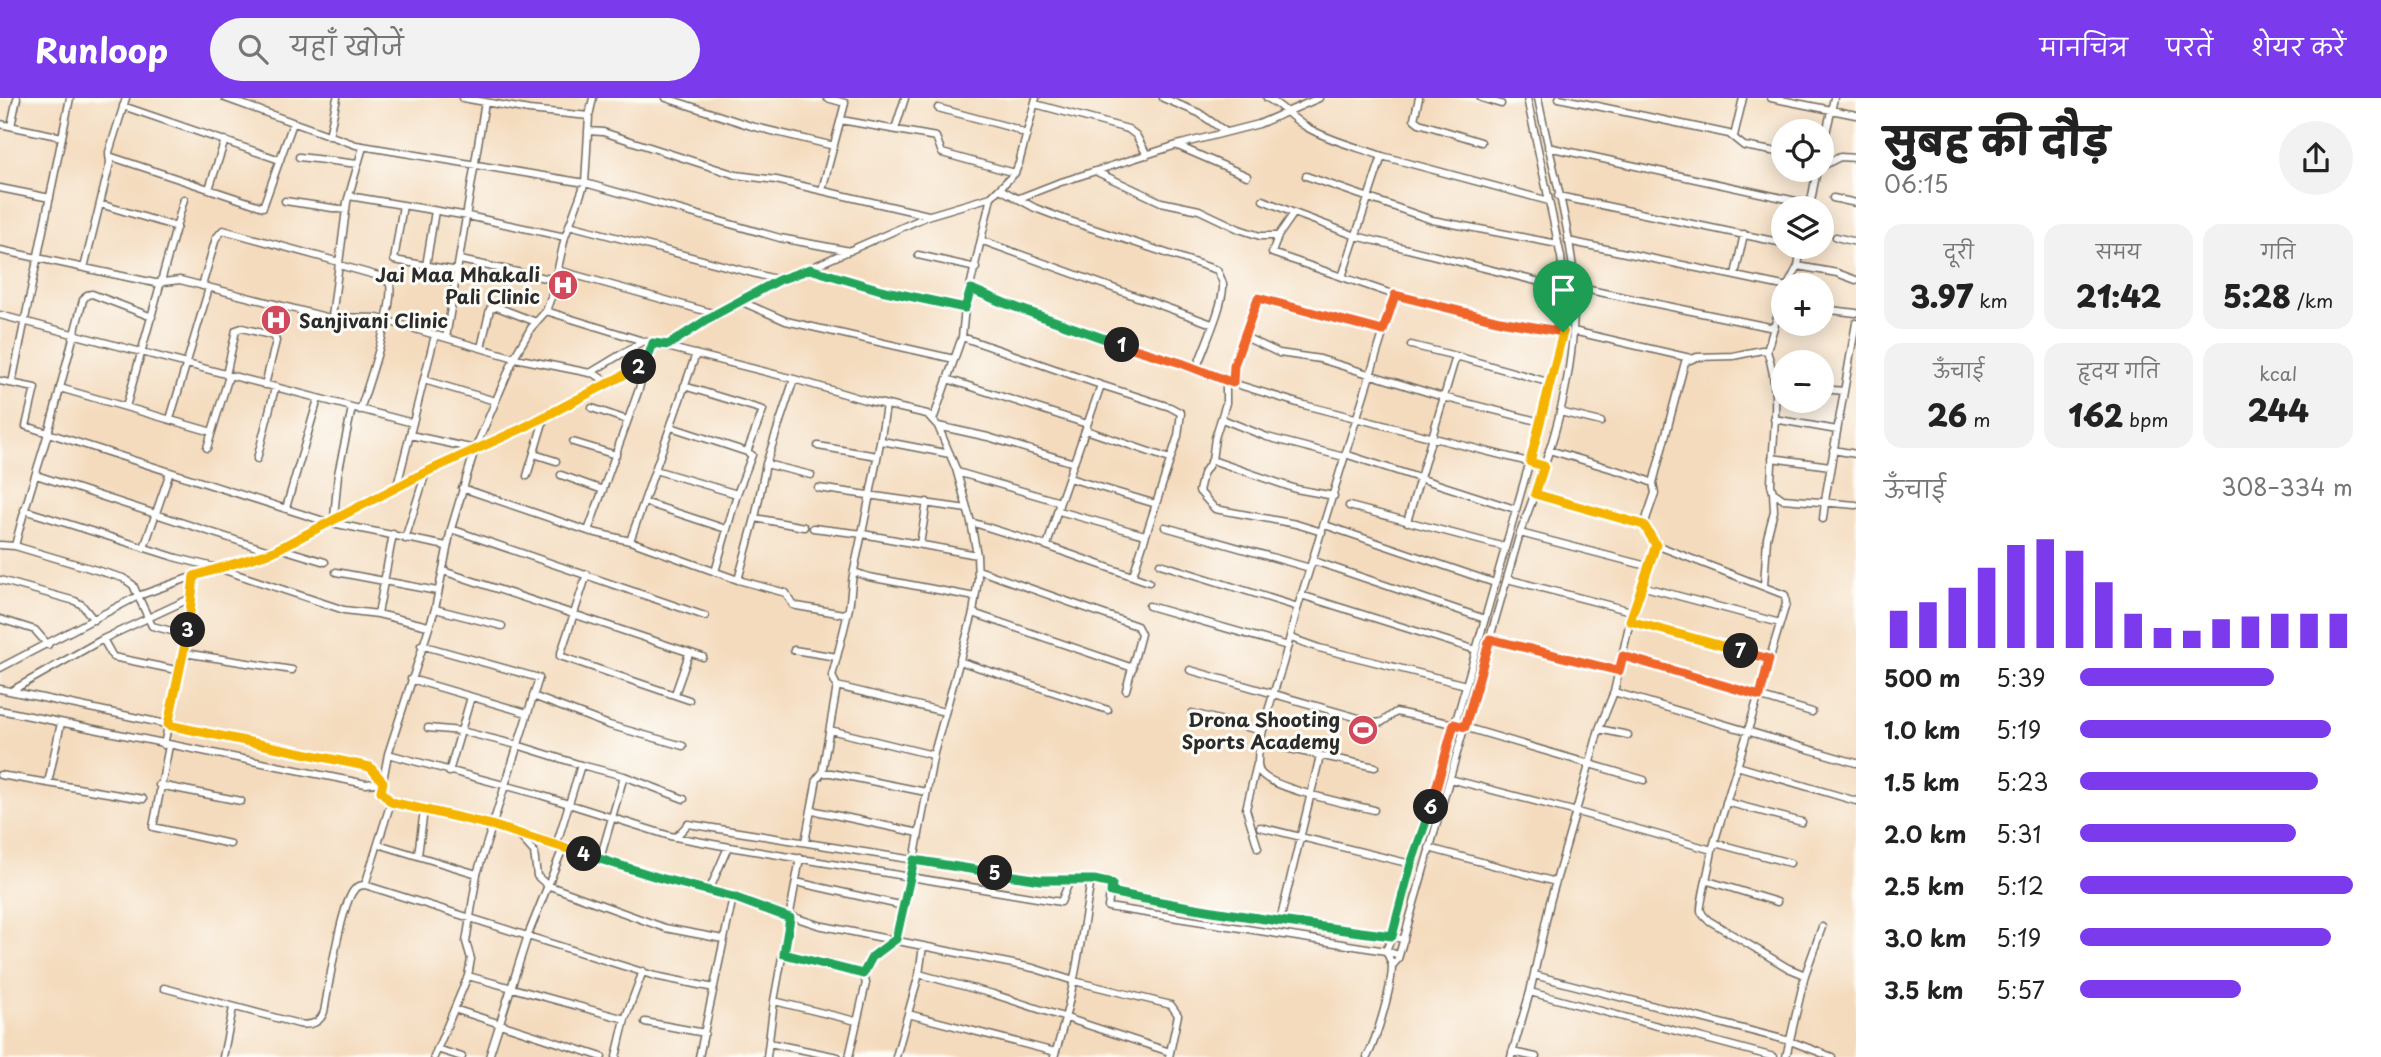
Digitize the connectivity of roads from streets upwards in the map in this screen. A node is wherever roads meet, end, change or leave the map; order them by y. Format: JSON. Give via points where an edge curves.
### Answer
{"nodes":[{"id":1,"x":17,"y":98,"type":"edge"},
{"id":2,"x":70,"y":98,"type":"edge"},
{"id":3,"x":125,"y":98,"type":"edge"},
{"id":4,"x":225,"y":98,"type":"edge"},
{"id":5,"x":337,"y":98,"type":"edge"},
{"id":6,"x":463,"y":98,"type":"edge"},
{"id":7,"x":593,"y":98,"type":"edge"},
{"id":8,"x":666,"y":98,"type":"edge"},
{"id":9,"x":827,"y":98,"type":"edge"},
{"id":10,"x":905,"y":98,"type":"edge"},
{"id":11,"x":1163,"y":98,"type":"edge"},
{"id":12,"x":1267,"y":98,"type":"edge"},
{"id":13,"x":1300,"y":98,"type":"edge"},
{"id":14,"x":1319,"y":98,"type":"edge"},
{"id":15,"x":1419,"y":98,"type":"edge"},
{"id":16,"x":1481,"y":98,"type":"edge"},
{"id":17,"x":1527,"y":98,"type":"edge"},
{"id":18,"x":1538,"y":98,"type":"edge"},
{"id":19,"x":1559,"y":98,"type":"edge"},
{"id":20,"x":1743,"y":98,"type":"edge"},
{"id":21,"x":1771,"y":98,"type":"edge"},
{"id":22,"x":1834,"y":98,"type":"edge"},
{"id":23,"x":1036,"y":101,"type":"edge"},
{"id":24,"x":485,"y":102,"type":"junction"},
{"id":25,"x":1501,"y":104,"type":"dead end"},
{"id":26,"x":123,"y":106,"type":"junction"},
{"id":27,"x":1300,"y":106,"type":"junction"},
{"id":28,"x":938,"y":108,"type":"dead end"},
{"id":29,"x":1832,"y":111,"type":"junction"},
{"id":30,"x":1288,"y":112,"type":"junction"},
{"id":31,"x":1856,"y":115,"type":"edge"},
{"id":32,"x":589,"y":116,"type":"junction"},
{"id":33,"x":1830,"y":119,"type":"edge"},
{"id":34,"x":841,"y":120,"type":"junction"},
{"id":35,"x":293,"y":123,"type":"junction"},
{"id":36,"x":0,"y":124,"type":"edge"},
{"id":37,"x":11,"y":126,"type":"junction"},
{"id":38,"x":895,"y":130,"type":"junction"},
{"id":39,"x":588,"y":131,"type":"junction"},
{"id":40,"x":1226,"y":132,"type":"junction"},
{"id":41,"x":1027,"y":135,"type":"junction"},
{"id":42,"x":329,"y":136,"type":"junction"},
{"id":43,"x":1734,"y":136,"type":"junction"},
{"id":44,"x":62,"y":137,"type":"junction"},
{"id":45,"x":225,"y":140,"type":"junction"},
{"id":46,"x":1481,"y":142,"type":"dead end"},
{"id":47,"x":1177,"y":145,"type":"junction"},
{"id":48,"x":834,"y":146,"type":"junction"},
{"id":49,"x":363,"y":147,"type":"junction"},
{"id":50,"x":1548,"y":147,"type":"junction"},
{"id":51,"x":1771,"y":151,"type":"edge"},
{"id":52,"x":1147,"y":155,"type":"junction"},
{"id":53,"x":109,"y":156,"type":"junction"},
{"id":54,"x":1382,"y":156,"type":"junction"},
{"id":55,"x":299,"y":157,"type":"dead end"},
{"id":56,"x":1856,"y":158,"type":"edge"},
{"id":57,"x":280,"y":160,"type":"junction"},
{"id":58,"x":1834,"y":160,"type":"edge"},
{"id":59,"x":358,"y":164,"type":"junction"},
{"id":60,"x":475,"y":165,"type":"junction"},
{"id":61,"x":1097,"y":172,"type":"junction"},
{"id":62,"x":1014,"y":173,"type":"junction"},
{"id":63,"x":1247,"y":176,"type":"dead end"},
{"id":64,"x":1306,"y":176,"type":"dead end"},
{"id":65,"x":585,"y":183,"type":"junction"},
{"id":66,"x":0,"y":188,"type":"edge"},
{"id":67,"x":209,"y":189,"type":"junction"},
{"id":68,"x":1000,"y":189,"type":"junction"},
{"id":69,"x":822,"y":190,"type":"junction"},
{"id":70,"x":349,"y":196,"type":"junction"},
{"id":71,"x":1558,"y":196,"type":"junction"},
{"id":72,"x":991,"y":197,"type":"junction"},
{"id":73,"x":1368,"y":197,"type":"junction"},
{"id":74,"x":1771,"y":197,"type":"edge"},
{"id":75,"x":50,"y":198,"type":"junction"},
{"id":76,"x":1834,"y":198,"type":"edge"},
{"id":77,"x":184,"y":199,"type":"dead end"},
{"id":78,"x":1017,"y":199,"type":"junction"},
{"id":79,"x":1263,"y":200,"type":"dead end"},
{"id":80,"x":285,"y":201,"type":"dead end"},
{"id":81,"x":1549,"y":201,"type":"junction"},
{"id":82,"x":1856,"y":203,"type":"edge"},
{"id":83,"x":100,"y":204,"type":"junction"},
{"id":84,"x":402,"y":205,"type":"junction"},
{"id":85,"x":346,"y":209,"type":"junction"},
{"id":86,"x":435,"y":211,"type":"junction"},
{"id":87,"x":1294,"y":213,"type":"junction"},
{"id":88,"x":930,"y":215,"type":"junction"},
{"id":89,"x":468,"y":216,"type":"junction"},
{"id":90,"x":569,"y":225,"type":"junction"},
{"id":91,"x":177,"y":227,"type":"junction"},
{"id":92,"x":1744,"y":234,"type":"junction"},
{"id":93,"x":1278,"y":236,"type":"junction"},
{"id":94,"x":1356,"y":236,"type":"junction"},
{"id":95,"x":565,"y":237,"type":"junction"},
{"id":96,"x":1836,"y":237,"type":"dead end"},
{"id":97,"x":1771,"y":240,"type":"edge"},
{"id":98,"x":983,"y":241,"type":"junction"},
{"id":99,"x":1568,"y":241,"type":"junction"},
{"id":100,"x":1856,"y":242,"type":"edge"},
{"id":101,"x":1558,"y":244,"type":"junction"},
{"id":102,"x":0,"y":250,"type":"edge"},
{"id":103,"x":850,"y":251,"type":"junction"},
{"id":104,"x":918,"y":255,"type":"dead end"},
{"id":105,"x":38,"y":258,"type":"junction"},
{"id":106,"x":1799,"y":259,"type":"edge"},
{"id":107,"x":460,"y":260,"type":"junction"},
{"id":108,"x":339,"y":263,"type":"junction"},
{"id":109,"x":1798,"y":265,"type":"junction"},
{"id":110,"x":426,"y":266,"type":"junction"},
{"id":111,"x":84,"y":268,"type":"junction"},
{"id":112,"x":976,"y":268,"type":"junction"},
{"id":113,"x":810,"y":269,"type":"junction"},
{"id":114,"x":557,"y":270,"type":"junction"},
{"id":115,"x":458,"y":271,"type":"junction"},
{"id":116,"x":1794,"y":273,"type":"edge"},
{"id":117,"x":1735,"y":275,"type":"junction"},
{"id":118,"x":1342,"y":277,"type":"junction"},
{"id":119,"x":555,"y":280,"type":"junction"},
{"id":120,"x":779,"y":280,"type":"junction"},
{"id":121,"x":1856,"y":280,"type":"edge"},
{"id":122,"x":162,"y":282,"type":"junction"},
{"id":123,"x":1771,"y":283,"type":"edge"},
{"id":124,"x":206,"y":287,"type":"junction"},
{"id":125,"x":1575,"y":287,"type":"junction"},
{"id":126,"x":1564,"y":288,"type":"junction"},
{"id":127,"x":971,"y":289,"type":"junction"},
{"id":128,"x":1395,"y":295,"type":"junction"},
{"id":129,"x":740,"y":302,"type":"junction"},
{"id":130,"x":965,"y":308,"type":"junction"},
{"id":131,"x":1834,"y":310,"type":"edge"},
{"id":132,"x":547,"y":311,"type":"junction"},
{"id":133,"x":1856,"y":313,"type":"edge"},
{"id":134,"x":716,"y":314,"type":"junction"},
{"id":135,"x":0,"y":315,"type":"edge"},
{"id":136,"x":152,"y":317,"type":"junction"},
{"id":137,"x":332,"y":317,"type":"junction"},
{"id":138,"x":25,"y":320,"type":"junction"},
{"id":139,"x":385,"y":321,"type":"junction"},
{"id":140,"x":536,"y":322,"type":"junction"},
{"id":141,"x":1856,"y":323,"type":"edge"},
{"id":142,"x":1212,"y":324,"type":"junction"},
{"id":143,"x":1771,"y":327,"type":"edge"},
{"id":144,"x":1383,"y":331,"type":"junction"},
{"id":145,"x":1573,"y":331,"type":"junction"},
{"id":146,"x":1563,"y":332,"type":"junction"},
{"id":147,"x":75,"y":334,"type":"junction"},
{"id":148,"x":435,"y":335,"type":"junction"},
{"id":149,"x":1772,"y":336,"type":"edge"},
{"id":150,"x":962,"y":337,"type":"junction"},
{"id":151,"x":1245,"y":337,"type":"junction"},
{"id":152,"x":446,"y":338,"type":"junction"},
{"id":153,"x":643,"y":341,"type":"junction"},
{"id":154,"x":653,"y":343,"type":"junction"},
{"id":155,"x":668,"y":345,"type":"junction"},
{"id":156,"x":1411,"y":345,"type":"dead end"},
{"id":157,"x":481,"y":348,"type":"junction"},
{"id":158,"x":1767,"y":351,"type":"junction"},
{"id":159,"x":141,"y":353,"type":"junction"},
{"id":160,"x":696,"y":354,"type":"junction"},
{"id":161,"x":1455,"y":356,"type":"junction"},
{"id":162,"x":515,"y":358,"type":"junction"},
{"id":163,"x":1690,"y":358,"type":"junction"},
{"id":164,"x":954,"y":359,"type":"junction"},
{"id":165,"x":646,"y":363,"type":"junction"},
{"id":166,"x":186,"y":365,"type":"junction"},
{"id":167,"x":1196,"y":370,"type":"junction"},
{"id":168,"x":1771,"y":372,"type":"edge"},
{"id":169,"x":590,"y":373,"type":"junction"},
{"id":170,"x":1369,"y":373,"type":"junction"},
{"id":171,"x":227,"y":375,"type":"junction"},
{"id":172,"x":794,"y":379,"type":"junction"},
{"id":173,"x":947,"y":379,"type":"junction"},
{"id":174,"x":424,"y":380,"type":"junction"},
{"id":175,"x":0,"y":381,"type":"edge"},
{"id":176,"x":1230,"y":382,"type":"junction"},
{"id":177,"x":12,"y":383,"type":"junction"},
{"id":178,"x":608,"y":383,"type":"junction"},
{"id":179,"x":1551,"y":383,"type":"junction"},
{"id":180,"x":265,"y":385,"type":"junction"},
{"id":181,"x":1101,"y":385,"type":"junction"},
{"id":182,"x":684,"y":386,"type":"junction"},
{"id":183,"x":60,"y":388,"type":"junction"},
{"id":184,"x":275,"y":388,"type":"junction"},
{"id":185,"x":1834,"y":390,"type":"edge"},
{"id":186,"x":1844,"y":391,"type":"junction"},
{"id":187,"x":1443,"y":397,"type":"junction"},
{"id":188,"x":318,"y":399,"type":"junction"},
{"id":189,"x":495,"y":401,"type":"junction"},
{"id":190,"x":886,"y":405,"type":"junction"},
{"id":191,"x":126,"y":407,"type":"junction"},
{"id":192,"x":352,"y":408,"type":"junction"},
{"id":193,"x":592,"y":408,"type":"dead end"},
{"id":194,"x":360,"y":410,"type":"junction"},
{"id":195,"x":1560,"y":412,"type":"junction"},
{"id":196,"x":1773,"y":413,"type":"edge"},
{"id":197,"x":545,"y":416,"type":"junction"},
{"id":198,"x":1358,"y":418,"type":"junction"},
{"id":199,"x":170,"y":419,"type":"junction"},
{"id":200,"x":1222,"y":419,"type":"junction"},
{"id":201,"x":1773,"y":419,"type":"junction"},
{"id":202,"x":627,"y":420,"type":"junction"},
{"id":203,"x":1541,"y":422,"type":"junction"},
{"id":204,"x":1601,"y":422,"type":"dead end"},
{"id":205,"x":413,"y":423,"type":"junction"},
{"id":206,"x":936,"y":423,"type":"junction"},
{"id":207,"x":671,"y":427,"type":"junction"},
{"id":208,"x":1087,"y":427,"type":"junction"},
{"id":209,"x":1838,"y":430,"type":"junction"},
{"id":210,"x":212,"y":432,"type":"junction"},
{"id":211,"x":50,"y":434,"type":"junction"},
{"id":212,"x":410,"y":435,"type":"junction"},
{"id":213,"x":1431,"y":438,"type":"junction"},
{"id":214,"x":882,"y":441,"type":"junction"},
{"id":215,"x":573,"y":442,"type":"dead end"},
{"id":216,"x":818,"y":446,"type":"dead end"},
{"id":217,"x":207,"y":447,"type":"dead end"},
{"id":218,"x":475,"y":449,"type":"junction"},
{"id":219,"x":1549,"y":450,"type":"junction"},
{"id":220,"x":1833,"y":450,"type":"junction"},
{"id":221,"x":747,"y":452,"type":"junction"},
{"id":222,"x":534,"y":454,"type":"junction"},
{"id":223,"x":950,"y":454,"type":"junction"},
{"id":224,"x":1856,"y":454,"type":"edge"},
{"id":225,"x":616,"y":455,"type":"junction"},
{"id":226,"x":877,"y":456,"type":"junction"},
{"id":227,"x":1346,"y":456,"type":"junction"},
{"id":228,"x":1772,"y":458,"type":"junction"},
{"id":229,"x":257,"y":459,"type":"dead end"},
{"id":230,"x":1170,"y":459,"type":"junction"},
{"id":231,"x":1212,"y":460,"type":"junction"},
{"id":232,"x":556,"y":461,"type":"dead end"},
{"id":233,"x":1530,"y":462,"type":"junction"},
{"id":234,"x":1074,"y":463,"type":"junction"},
{"id":235,"x":766,"y":464,"type":"junction"},
{"id":236,"x":1544,"y":466,"type":"junction"},
{"id":237,"x":1830,"y":466,"type":"junction"},
{"id":238,"x":655,"y":470,"type":"junction"},
{"id":239,"x":170,"y":472,"type":"junction"},
{"id":240,"x":426,"y":472,"type":"junction"},
{"id":241,"x":957,"y":472,"type":"junction"},
{"id":242,"x":36,"y":475,"type":"junction"},
{"id":243,"x":561,"y":475,"type":"dead end"},
{"id":244,"x":811,"y":475,"type":"dead end"},
{"id":245,"x":527,"y":476,"type":"dead end"},
{"id":246,"x":1069,"y":478,"type":"junction"},
{"id":247,"x":1420,"y":479,"type":"junction"},
{"id":248,"x":1653,"y":483,"type":"junction"},
{"id":249,"x":397,"y":486,"type":"junction"},
{"id":250,"x":462,"y":488,"type":"junction"},
{"id":251,"x":818,"y":488,"type":"dead end"},
{"id":252,"x":603,"y":490,"type":"junction"},
{"id":253,"x":1773,"y":492,"type":"junction"},
{"id":254,"x":737,"y":494,"type":"junction"},
{"id":255,"x":1535,"y":494,"type":"junction"},
{"id":256,"x":870,"y":495,"type":"junction"},
{"id":257,"x":1334,"y":496,"type":"junction"},
{"id":258,"x":644,"y":502,"type":"junction"},
{"id":259,"x":927,"y":502,"type":"junction"},
{"id":260,"x":1060,"y":502,"type":"junction"},
{"id":261,"x":1825,"y":503,"type":"junction"},
{"id":262,"x":1156,"y":504,"type":"junction"},
{"id":263,"x":1856,"y":505,"type":"edge"},
{"id":264,"x":1349,"y":506,"type":"dead end"},
{"id":265,"x":286,"y":508,"type":"junction"},
{"id":266,"x":967,"y":509,"type":"junction"},
{"id":267,"x":1516,"y":509,"type":"junction"},
{"id":268,"x":24,"y":510,"type":"junction"},
{"id":269,"x":1059,"y":511,"type":"junction"},
{"id":270,"x":156,"y":513,"type":"junction"},
{"id":271,"x":755,"y":519,"type":"junction"},
{"id":272,"x":1823,"y":519,"type":"dead end"},
{"id":273,"x":331,"y":520,"type":"junction"},
{"id":274,"x":971,"y":522,"type":"junction"},
{"id":275,"x":1407,"y":522,"type":"junction"},
{"id":276,"x":1644,"y":525,"type":"junction"},
{"id":277,"x":804,"y":527,"type":"dead end"},
{"id":278,"x":1166,"y":527,"type":"dead end"},
{"id":279,"x":451,"y":528,"type":"junction"},
{"id":280,"x":813,"y":528,"type":"dead end"},
{"id":281,"x":726,"y":529,"type":"junction"},
{"id":282,"x":1324,"y":529,"type":"junction"},
{"id":283,"x":588,"y":531,"type":"junction"},
{"id":284,"x":1520,"y":533,"type":"junction"},
{"id":285,"x":393,"y":534,"type":"junction"},
{"id":286,"x":863,"y":534,"type":"junction"},
{"id":287,"x":1145,"y":535,"type":"junction"},
{"id":288,"x":405,"y":539,"type":"junction"},
{"id":289,"x":630,"y":541,"type":"junction"},
{"id":290,"x":920,"y":544,"type":"junction"},
{"id":291,"x":0,"y":545,"type":"edge"},
{"id":292,"x":15,"y":545,"type":"junction"},
{"id":293,"x":1656,"y":545,"type":"junction"},
{"id":294,"x":446,"y":546,"type":"junction"},
{"id":295,"x":1047,"y":546,"type":"junction"},
{"id":296,"x":1505,"y":547,"type":"junction"},
{"id":297,"x":144,"y":548,"type":"junction"},
{"id":298,"x":275,"y":550,"type":"junction"},
{"id":299,"x":977,"y":555,"type":"junction"},
{"id":300,"x":326,"y":562,"type":"dead end"},
{"id":301,"x":1160,"y":564,"type":"dead end"},
{"id":302,"x":1312,"y":564,"type":"junction"},
{"id":303,"x":1647,"y":565,"type":"junction"},
{"id":304,"x":218,"y":568,"type":"junction"},
{"id":305,"x":978,"y":569,"type":"junction"},
{"id":306,"x":443,"y":571,"type":"junction"},
{"id":307,"x":337,"y":572,"type":"dead end"},
{"id":308,"x":715,"y":572,"type":"junction"},
{"id":309,"x":854,"y":572,"type":"junction"},
{"id":310,"x":587,"y":574,"type":"junction"},
{"id":311,"x":1133,"y":575,"type":"junction"},
{"id":312,"x":194,"y":576,"type":"junction"},
{"id":313,"x":1507,"y":579,"type":"junction"},
{"id":314,"x":0,"y":580,"type":"edge"},
{"id":315,"x":738,"y":580,"type":"junction"},
{"id":316,"x":385,"y":581,"type":"junction"},
{"id":317,"x":1149,"y":582,"type":"dead end"},
{"id":318,"x":1495,"y":583,"type":"junction"},
{"id":319,"x":1641,"y":586,"type":"junction"},
{"id":320,"x":1765,"y":586,"type":"junction"},
{"id":321,"x":437,"y":591,"type":"junction"},
{"id":322,"x":1301,"y":595,"type":"junction"},
{"id":323,"x":138,"y":596,"type":"junction"},
{"id":324,"x":975,"y":597,"type":"junction"},
{"id":325,"x":191,"y":598,"type":"junction"},
{"id":326,"x":1149,"y":606,"type":"dead end"},
{"id":327,"x":1298,"y":607,"type":"junction"},
{"id":328,"x":435,"y":609,"type":"junction"},
{"id":329,"x":847,"y":612,"type":"junction"},
{"id":330,"x":973,"y":612,"type":"junction"},
{"id":331,"x":1634,"y":612,"type":"junction"},
{"id":332,"x":378,"y":614,"type":"junction"},
{"id":333,"x":574,"y":614,"type":"junction"},
{"id":334,"x":705,"y":616,"type":"dead end"},
{"id":335,"x":148,"y":618,"type":"junction"},
{"id":336,"x":0,"y":619,"type":"edge"},
{"id":337,"x":1485,"y":619,"type":"junction"},
{"id":338,"x":94,"y":620,"type":"junction"},
{"id":339,"x":1630,"y":621,"type":"junction"},
{"id":340,"x":1780,"y":623,"type":"junction"},
{"id":341,"x":428,"y":626,"type":"junction"},
{"id":342,"x":502,"y":626,"type":"dead end"},
{"id":343,"x":187,"y":635,"type":"junction"},
{"id":344,"x":1291,"y":638,"type":"junction"},
{"id":345,"x":103,"y":639,"type":"junction"},
{"id":346,"x":1490,"y":639,"type":"junction"},
{"id":347,"x":48,"y":645,"type":"junction"},
{"id":348,"x":421,"y":646,"type":"junction"},
{"id":349,"x":1288,"y":646,"type":"junction"},
{"id":350,"x":794,"y":650,"type":"dead end"},
{"id":351,"x":1476,"y":650,"type":"junction"},
{"id":352,"x":184,"y":653,"type":"junction"},
{"id":353,"x":689,"y":654,"type":"junction"},
{"id":354,"x":1623,"y":656,"type":"junction"},
{"id":355,"x":703,"y":657,"type":"dead end"},
{"id":356,"x":837,"y":657,"type":"junction"},
{"id":357,"x":1769,"y":659,"type":"junction"},
{"id":358,"x":959,"y":661,"type":"junction"},
{"id":359,"x":1133,"y":667,"type":"junction"},
{"id":360,"x":0,"y":668,"type":"edge"},
{"id":361,"x":292,"y":670,"type":"dead end"},
{"id":362,"x":1190,"y":670,"type":"dead end"},
{"id":363,"x":181,"y":671,"type":"junction"},
{"id":364,"x":1619,"y":671,"type":"junction"},
{"id":365,"x":411,"y":679,"type":"junction"},
{"id":366,"x":1466,"y":685,"type":"junction"},
{"id":367,"x":837,"y":686,"type":"junction"},
{"id":368,"x":0,"y":689,"type":"edge"},
{"id":369,"x":1126,"y":690,"type":"dead end"},
{"id":370,"x":11,"y":691,"type":"junction"},
{"id":371,"x":1614,"y":692,"type":"junction"},
{"id":372,"x":1274,"y":693,"type":"junction"},
{"id":373,"x":675,"y":694,"type":"junction"},
{"id":374,"x":533,"y":696,"type":"junction"},
{"id":375,"x":1760,"y":696,"type":"junction"},
{"id":376,"x":471,"y":697,"type":"junction"},
{"id":377,"x":689,"y":700,"type":"dead end"},
{"id":378,"x":0,"y":710,"type":"edge"},
{"id":379,"x":1108,"y":710,"type":"dead end"},
{"id":380,"x":945,"y":712,"type":"junction"},
{"id":381,"x":1812,"y":712,"type":"dead end"},
{"id":382,"x":527,"y":713,"type":"junction"},
{"id":383,"x":1192,"y":713,"type":"dead end"},
{"id":384,"x":61,"y":723,"type":"junction"},
{"id":385,"x":1454,"y":724,"type":"junction"},
{"id":386,"x":168,"y":725,"type":"junction"},
{"id":387,"x":1465,"y":727,"type":"junction"},
{"id":388,"x":428,"y":728,"type":"dead end"},
{"id":389,"x":1600,"y":729,"type":"junction"},
{"id":390,"x":830,"y":730,"type":"junction"},
{"id":391,"x":461,"y":731,"type":"junction"},
{"id":392,"x":1262,"y":731,"type":"junction"},
{"id":393,"x":1749,"y":731,"type":"junction"},
{"id":394,"x":1628,"y":735,"type":"dead end"},
{"id":395,"x":1261,"y":743,"type":"junction"},
{"id":396,"x":517,"y":745,"type":"junction"},
{"id":397,"x":166,"y":746,"type":"junction"},
{"id":398,"x":683,"y":746,"type":"dead end"},
{"id":399,"x":388,"y":754,"type":"junction"},
{"id":400,"x":933,"y":755,"type":"junction"},
{"id":401,"x":1320,"y":756,"type":"junction"},
{"id":402,"x":1257,"y":762,"type":"junction"},
{"id":403,"x":1590,"y":762,"type":"junction"},
{"id":404,"x":1856,"y":763,"type":"edge"},
{"id":405,"x":581,"y":765,"type":"junction"},
{"id":406,"x":1375,"y":766,"type":"dead end"},
{"id":407,"x":1737,"y":766,"type":"junction"},
{"id":408,"x":449,"y":772,"type":"junction"},
{"id":409,"x":822,"y":773,"type":"junction"},
{"id":410,"x":0,"y":775,"type":"edge"},
{"id":411,"x":624,"y":776,"type":"junction"},
{"id":412,"x":1450,"y":779,"type":"junction"},
{"id":413,"x":1644,"y":780,"type":"dead end"},
{"id":414,"x":383,"y":782,"type":"junction"},
{"id":415,"x":48,"y":783,"type":"junction"},
{"id":416,"x":159,"y":785,"type":"junction"},
{"id":417,"x":503,"y":786,"type":"junction"},
{"id":418,"x":926,"y":792,"type":"junction"},
{"id":419,"x":1312,"y":795,"type":"junction"},
{"id":420,"x":143,"y":799,"type":"dead end"},
{"id":421,"x":684,"y":799,"type":"dead end"},
{"id":422,"x":241,"y":801,"type":"dead end"},
{"id":423,"x":1856,"y":801,"type":"edge"},
{"id":424,"x":391,"y":802,"type":"junction"},
{"id":425,"x":1726,"y":802,"type":"junction"},
{"id":426,"x":569,"y":804,"type":"junction"},
{"id":427,"x":424,"y":810,"type":"junction"},
{"id":428,"x":811,"y":810,"type":"junction"},
{"id":429,"x":1374,"y":810,"type":"dead end"},
{"id":430,"x":1577,"y":812,"type":"junction"},
{"id":431,"x":613,"y":819,"type":"junction"},
{"id":432,"x":1802,"y":822,"type":"dead end"},
{"id":433,"x":491,"y":825,"type":"junction"},
{"id":434,"x":1259,"y":827,"type":"dead end"},
{"id":435,"x":517,"y":833,"type":"junction"},
{"id":436,"x":919,"y":833,"type":"junction"},
{"id":437,"x":676,"y":837,"type":"junction"},
{"id":438,"x":1301,"y":838,"type":"junction"},
{"id":439,"x":805,"y":842,"type":"junction"},
{"id":440,"x":230,"y":844,"type":"dead end"},
{"id":441,"x":379,"y":844,"type":"junction"},
{"id":442,"x":559,"y":847,"type":"junction"},
{"id":443,"x":728,"y":847,"type":"junction"},
{"id":444,"x":1714,"y":847,"type":"junction"},
{"id":445,"x":1258,"y":848,"type":"dead end"},
{"id":446,"x":1430,"y":848,"type":"junction"},
{"id":447,"x":418,"y":856,"type":"junction"},
{"id":448,"x":800,"y":858,"type":"junction"},
{"id":449,"x":600,"y":859,"type":"junction"},
{"id":450,"x":914,"y":860,"type":"junction"},
{"id":451,"x":1790,"y":863,"type":"dead end"},
{"id":452,"x":1411,"y":864,"type":"junction"},
{"id":453,"x":477,"y":874,"type":"junction"},
{"id":454,"x":911,"y":877,"type":"junction"},
{"id":455,"x":1070,"y":880,"type":"junction"},
{"id":456,"x":1091,"y":880,"type":"junction"},
{"id":457,"x":796,"y":881,"type":"junction"},
{"id":458,"x":1708,"y":881,"type":"junction"},
{"id":459,"x":1556,"y":882,"type":"junction"},
{"id":460,"x":365,"y":884,"type":"junction"},
{"id":461,"x":547,"y":885,"type":"junction"},
{"id":462,"x":709,"y":891,"type":"junction"},
{"id":463,"x":1111,"y":892,"type":"junction"},
{"id":464,"x":733,"y":897,"type":"junction"},
{"id":465,"x":1777,"y":902,"type":"dead end"},
{"id":466,"x":904,"y":906,"type":"junction"},
{"id":467,"x":471,"y":918,"type":"junction"},
{"id":468,"x":790,"y":918,"type":"junction"},
{"id":469,"x":1280,"y":921,"type":"junction"},
{"id":470,"x":1822,"y":927,"type":"dead end"},
{"id":471,"x":528,"y":935,"type":"junction"},
{"id":472,"x":1392,"y":936,"type":"junction"},
{"id":473,"x":723,"y":939,"type":"junction"},
{"id":474,"x":896,"y":939,"type":"junction"},
{"id":475,"x":1404,"y":940,"type":"junction"},
{"id":476,"x":923,"y":946,"type":"junction"},
{"id":477,"x":1387,"y":951,"type":"junction"},
{"id":478,"x":784,"y":954,"type":"junction"},
{"id":479,"x":1399,"y":955,"type":"junction"},
{"id":480,"x":1392,"y":966,"type":"junction"},
{"id":481,"x":643,"y":971,"type":"junction"},
{"id":482,"x":863,"y":974,"type":"junction"},
{"id":483,"x":919,"y":974,"type":"junction"},
{"id":484,"x":1534,"y":975,"type":"junction"},
{"id":485,"x":1805,"y":975,"type":"junction"},
{"id":486,"x":468,"y":976,"type":"junction"},
{"id":487,"x":1074,"y":981,"type":"junction"},
{"id":488,"x":164,"y":988,"type":"dead end"},
{"id":489,"x":714,"y":988,"type":"junction"},
{"id":490,"x":512,"y":989,"type":"junction"},
{"id":491,"x":1530,"y":992,"type":"junction"},
{"id":492,"x":774,"y":1001,"type":"junction"},
{"id":493,"x":233,"y":1008,"type":"junction"},
{"id":494,"x":454,"y":1009,"type":"junction"},
{"id":495,"x":908,"y":1014,"type":"junction"},
{"id":496,"x":625,"y":1019,"type":"junction"},
{"id":497,"x":1066,"y":1019,"type":"junction"},
{"id":498,"x":856,"y":1021,"type":"junction"},
{"id":499,"x":645,"y":1022,"type":"dead end"},
{"id":500,"x":501,"y":1023,"type":"junction"},
{"id":501,"x":705,"y":1033,"type":"junction"},
{"id":502,"x":1790,"y":1041,"type":"junction"},
{"id":503,"x":769,"y":1043,"type":"junction"},
{"id":504,"x":437,"y":1049,"type":"junction"},
{"id":505,"x":1169,"y":1054,"type":"edge"},
{"id":506,"x":1055,"y":1055,"type":"edge"},
{"id":507,"x":1511,"y":1055,"type":"edge"},
{"id":508,"x":223,"y":1057,"type":"edge"},
{"id":509,"x":434,"y":1057,"type":"edge"},
{"id":510,"x":462,"y":1057,"type":"edge"},
{"id":511,"x":489,"y":1057,"type":"edge"},
{"id":512,"x":602,"y":1057,"type":"edge"},
{"id":513,"x":616,"y":1057,"type":"edge"},
{"id":514,"x":699,"y":1057,"type":"edge"},
{"id":515,"x":767,"y":1057,"type":"edge"},
{"id":516,"x":838,"y":1057,"type":"edge"},
{"id":517,"x":849,"y":1057,"type":"edge"},
{"id":518,"x":896,"y":1057,"type":"edge"},
{"id":519,"x":1367,"y":1057,"type":"edge"},
{"id":520,"x":1536,"y":1057,"type":"edge"},
{"id":521,"x":1774,"y":1057,"type":"edge"},
{"id":522,"x":1786,"y":1057,"type":"edge"},
{"id":523,"x":1832,"y":1057,"type":"edge"}],
"edges":[{"from":1,"to":37,"type":"street"},
{"from":2,"to":44,"type":"street"},
{"from":3,"to":26,"type":"street"},
{"from":4,"to":35,"type":"street"},
{"from":5,"to":42,"type":"street"},
{"from":6,"to":24,"type":"street"},
{"from":7,"to":32,"type":"street"},
{"from":8,"to":48,"type":"street","via":[[751,126]]},
{"from":9,"to":34,"type":"street","via":[[845,103]]},
{"from":10,"to":38,"type":"street"},
{"from":11,"to":40,"type":"street","via":[[1199,113]]},
{"from":12,"to":30,"type":"street"},
{"from":13,"to":27,"type":"street"},
{"from":14,"to":27,"type":"street"},
{"from":15,"to":46,"type":"street","via":[[1414,119],[1419,123]]},
{"from":16,"to":25,"type":"street"},
{"from":17,"to":81,"type":"street"},
{"from":18,"to":50,"type":"street"},
{"from":19,"to":43,"type":"street"},
{"from":20,"to":43,"type":"street"},
{"from":21,"to":29,"type":"street"},
{"from":22,"to":29,"type":"street"},
{"from":23,"to":41,"type":"street"},
{"from":23,"to":52,"type":"street","via":[[1128,128]]},
{"from":24,"to":32,"type":"street"},
{"from":24,"to":60,"type":"street"},
{"from":26,"to":45,"type":"street"},
{"from":26,"to":53,"type":"street"},
{"from":27,"to":30,"type":"street"},
{"from":28,"to":41,"type":"street"},
{"from":29,"to":31,"type":"street"},
{"from":29,"to":33,"type":"street"},
{"from":30,"to":40,"type":"street"},
{"from":30,"to":54,"type":"street","via":[[1319,134]]},
{"from":32,"to":39,"type":"street"},
{"from":34,"to":38,"type":"street"},
{"from":34,"to":48,"type":"street"},
{"from":35,"to":42,"type":"street"},
{"from":35,"to":57,"type":"street"},
{"from":36,"to":37,"type":"street"},
{"from":37,"to":44,"type":"street"},
{"from":38,"to":62,"type":"street","via":[[936,137],[942,153]]},
{"from":39,"to":65,"type":"street"},
{"from":39,"to":69,"type":"street","via":[[736,176]]},
{"from":40,"to":47,"type":"street"},
{"from":41,"to":62,"type":"street"},
{"from":42,"to":49,"type":"street"},
{"from":43,"to":51,"type":"street","via":[[1744,146]]},
{"from":44,"to":75,"type":"street"},
{"from":45,"to":57,"type":"street"},
{"from":45,"to":67,"type":"street"},
{"from":47,"to":52,"type":"street"},
{"from":47,"to":63,"type":"street"},
{"from":48,"to":69,"type":"street"},
{"from":49,"to":59,"type":"street"},
{"from":49,"to":60,"type":"street"},
{"from":50,"to":71,"type":"street"},
{"from":50,"to":74,"type":"street"},
{"from":52,"to":61,"type":"street"},
{"from":53,"to":67,"type":"street"},
{"from":53,"to":83,"type":"street"},
{"from":54,"to":73,"type":"street"},
{"from":54,"to":81,"type":"street"},
{"from":55,"to":59,"type":"street"},
{"from":56,"to":58,"type":"street"},
{"from":57,"to":67,"type":"street","via":[[263,206]]},
{"from":59,"to":70,"type":"street"},
{"from":60,"to":65,"type":"street"},
{"from":60,"to":89,"type":"street"},
{"from":61,"to":78,"type":"street"},
{"from":61,"to":93,"type":"street","via":[[1161,202],[1199,210],[1260,236]]},
{"from":62,"to":68,"type":"street"},
{"from":64,"to":73,"type":"street"},
{"from":65,"to":90,"type":"street"},
{"from":65,"to":103,"type":"street","via":[[780,238]]},
{"from":66,"to":75,"type":"street"},
{"from":68,"to":72,"type":"street"},
{"from":68,"to":78,"type":"street"},
{"from":69,"to":88,"type":"street"},
{"from":70,"to":84,"type":"street"},
{"from":70,"to":85,"type":"street"},
{"from":71,"to":92,"type":"street"},
{"from":71,"to":99,"type":"street"},
{"from":72,"to":88,"type":"street"},
{"from":72,"to":98,"type":"street"},
{"from":73,"to":94,"type":"street"},
{"from":73,"to":101,"type":"street","via":[[1432,220]]},
{"from":75,"to":105,"type":"street"},
{"from":76,"to":82,"type":"street"},
{"from":77,"to":91,"type":"street"},
{"from":78,"to":142,"type":"street","via":[[1217,270],[1223,284]]},
{"from":79,"to":87,"type":"street"},
{"from":80,"to":85,"type":"street"},
{"from":81,"to":101,"type":"street"},
{"from":83,"to":91,"type":"street"},
{"from":83,"to":111,"type":"street"},
{"from":84,"to":86,"type":"street"},
{"from":84,"to":110,"type":"street","via":[[394,260]]},
{"from":85,"to":108,"type":"street"},
{"from":86,"to":89,"type":"street"},
{"from":86,"to":110,"type":"street"},
{"from":87,"to":93,"type":"street"},
{"from":87,"to":94,"type":"street"},
{"from":88,"to":103,"type":"street"},
{"from":89,"to":95,"type":"street"},
{"from":89,"to":107,"type":"street"},
{"from":90,"to":95,"type":"street"},
{"from":90,"to":120,"type":"street"},
{"from":91,"to":122,"type":"street"},
{"from":92,"to":97,"type":"street"},
{"from":92,"to":117,"type":"street"},
{"from":93,"to":118,"type":"street","via":[[1272,253]]},
{"from":94,"to":118,"type":"street"},
{"from":94,"to":126,"type":"street"},
{"from":95,"to":114,"type":"street"},
{"from":96,"to":100,"type":"street"},
{"from":98,"to":112,"type":"street"},
{"from":98,"to":142,"type":"street"},
{"from":99,"to":117,"type":"street"},
{"from":99,"to":125,"type":"street"},
{"from":101,"to":126,"type":"street"},
{"from":102,"to":105,"type":"street"},
{"from":103,"to":113,"type":"street"},
{"from":104,"to":112,"type":"street"},
{"from":105,"to":111,"type":"street"},
{"from":105,"to":138,"type":"street"},
{"from":106,"to":109,"type":"street"},
{"from":107,"to":115,"type":"street"},
{"from":107,"to":119,"type":"street"},
{"from":108,"to":124,"type":"street","via":[[223,230],[216,238]]},
{"from":108,"to":137,"type":"street"},
{"from":108,"to":139,"type":"street","via":[[387,280],[391,289]]},
{"from":109,"to":116,"type":"street"},
{"from":109,"to":121,"type":"street"},
{"from":110,"to":115,"type":"street"},
{"from":111,"to":122,"type":"street"},
{"from":112,"to":127,"type":"street"},
{"from":113,"to":120,"type":"street"},
{"from":113,"to":130,"type":"street"},
{"from":114,"to":119,"type":"street"},
{"from":114,"to":134,"type":"street"},
{"from":115,"to":152,"type":"street"},
{"from":117,"to":123,"type":"street"},
{"from":118,"to":128,"type":"street"},
{"from":119,"to":132,"type":"street"},
{"from":120,"to":129,"type":"street"},
{"from":122,"to":124,"type":"street","via":[[180,280]]},
{"from":122,"to":136,"type":"street"},
{"from":124,"to":137,"type":"street"},
{"from":124,"to":166,"type":"street"},
{"from":125,"to":143,"type":"street"},
{"from":125,"to":145,"type":"street"},
{"from":126,"to":146,"type":"street"},
{"from":127,"to":130,"type":"street"},
{"from":127,"to":167,"type":"street"},
{"from":128,"to":144,"type":"street"},
{"from":128,"to":146,"type":"street"},
{"from":129,"to":134,"type":"street"},
{"from":129,"to":164,"type":"street","via":[[786,321]]},
{"from":130,"to":150,"type":"street"},
{"from":131,"to":133,"type":"street"},
{"from":132,"to":140,"type":"street"},
{"from":132,"to":153,"type":"street"},
{"from":134,"to":155,"type":"street"},
{"from":135,"to":138,"type":"street"},
{"from":136,"to":147,"type":"street","via":[[87,295]]},
{"from":136,"to":159,"type":"street"},
{"from":137,"to":139,"type":"street"},
{"from":138,"to":147,"type":"street"},
{"from":138,"to":177,"type":"street"},
{"from":139,"to":148,"type":"street"},
{"from":139,"to":194,"type":"street"},
{"from":140,"to":157,"type":"street","via":[[497,307],[490,309]]},
{"from":140,"to":162,"type":"street"},
{"from":141,"to":186,"type":"street"},
{"from":142,"to":167,"type":"street"},
{"from":144,"to":151,"type":"street","via":[[1258,298]]},
{"from":144,"to":170,"type":"street"},
{"from":145,"to":163,"type":"street"},
{"from":145,"to":195,"type":"street"},
{"from":146,"to":179,"type":"street"},
{"from":147,"to":159,"type":"street"},
{"from":147,"to":183,"type":"street"},
{"from":148,"to":152,"type":"street"},
{"from":148,"to":174,"type":"street"},
{"from":149,"to":158,"type":"street"},
{"from":150,"to":164,"type":"street"},
{"from":150,"to":181,"type":"street"},
{"from":151,"to":170,"type":"street","via":[[1279,353]]},
{"from":151,"to":176,"type":"street"},
{"from":152,"to":157,"type":"street"},
{"from":153,"to":154,"type":"street"},
{"from":153,"to":169,"type":"street"},
{"from":154,"to":155,"type":"street"},
{"from":154,"to":165,"type":"street"},
{"from":155,"to":160,"type":"street"},
{"from":156,"to":161,"type":"street"},
{"from":157,"to":162,"type":"street"},
{"from":158,"to":163,"type":"street"},
{"from":158,"to":168,"type":"street"},
{"from":159,"to":166,"type":"street"},
{"from":159,"to":191,"type":"street"},
{"from":160,"to":172,"type":"street"},
{"from":160,"to":182,"type":"street"},
{"from":161,"to":179,"type":"street"},
{"from":161,"to":187,"type":"street"},
{"from":162,"to":169,"type":"street"},
{"from":162,"to":189,"type":"street"},
{"from":163,"to":248,"type":"street","via":[[1681,373]]},
{"from":164,"to":173,"type":"street"},
{"from":165,"to":178,"type":"street"},
{"from":165,"to":202,"type":"street"},
{"from":166,"to":171,"type":"street"},
{"from":166,"to":199,"type":"street"},
{"from":167,"to":176,"type":"street"},
{"from":169,"to":178,"type":"street"},
{"from":170,"to":187,"type":"street"},
{"from":170,"to":198,"type":"street"},
{"from":171,"to":180,"type":"street"},
{"from":171,"to":180,"type":"street","via":[[236,330],[274,336]]},
{"from":171,"to":210,"type":"street"},
{"from":172,"to":190,"type":"street"},
{"from":172,"to":235,"type":"street"},
{"from":173,"to":206,"type":"street"},
{"from":173,"to":208,"type":"street"},
{"from":174,"to":189,"type":"street"},
{"from":174,"to":205,"type":"street"},
{"from":175,"to":177,"type":"street"},
{"from":176,"to":198,"type":"street"},
{"from":176,"to":200,"type":"street"},
{"from":177,"to":211,"type":"street","via":[[36,388],[26,426]]},
{"from":178,"to":197,"type":"street"},
{"from":179,"to":203,"type":"street"},
{"from":180,"to":184,"type":"street"},
{"from":181,"to":208,"type":"street"},
{"from":181,"to":230,"type":"street","via":[[1181,413]]},
{"from":182,"to":207,"type":"street"},
{"from":182,"to":221,"type":"street","via":[[763,410]]},
{"from":183,"to":191,"type":"street"},
{"from":183,"to":211,"type":"street"},
{"from":184,"to":188,"type":"street"},
{"from":184,"to":229,"type":"street"},
{"from":185,"to":186,"type":"street"},
{"from":186,"to":209,"type":"street"},
{"from":187,"to":203,"type":"street"},
{"from":187,"to":213,"type":"street"},
{"from":188,"to":192,"type":"street"},
{"from":188,"to":265,"type":"street"},
{"from":189,"to":218,"type":"street"},
{"from":190,"to":206,"type":"street","via":[[927,414]]},
{"from":190,"to":214,"type":"street"},
{"from":191,"to":199,"type":"street"},
{"from":192,"to":194,"type":"street"},
{"from":192,"to":273,"type":"street"},
{"from":193,"to":202,"type":"street"},
{"from":194,"to":205,"type":"street"},
{"from":195,"to":204,"type":"street"},
{"from":195,"to":219,"type":"street"},
{"from":196,"to":201,"type":"street"},
{"from":197,"to":218,"type":"street"},
{"from":197,"to":222,"type":"street"},
{"from":198,"to":213,"type":"street"},
{"from":198,"to":227,"type":"street"},
{"from":199,"to":210,"type":"street"},
{"from":200,"to":227,"type":"street","via":[[1267,437]]},
{"from":200,"to":231,"type":"street"},
{"from":201,"to":209,"type":"street"},
{"from":201,"to":228,"type":"street"},
{"from":202,"to":225,"type":"street"},
{"from":203,"to":233,"type":"street"},
{"from":205,"to":212,"type":"street"},
{"from":206,"to":223,"type":"street"},
{"from":206,"to":234,"type":"street"},
{"from":207,"to":221,"type":"street"},
{"from":207,"to":238,"type":"street"},
{"from":208,"to":230,"type":"street"},
{"from":208,"to":234,"type":"street"},
{"from":209,"to":220,"type":"street"},
{"from":210,"to":217,"type":"street"},
{"from":211,"to":239,"type":"street"},
{"from":211,"to":242,"type":"street"},
{"from":212,"to":218,"type":"street"},
{"from":212,"to":249,"type":"street"},
{"from":213,"to":233,"type":"street"},
{"from":213,"to":247,"type":"street"},
{"from":214,"to":223,"type":"street"},
{"from":214,"to":226,"type":"street"},
{"from":215,"to":225,"type":"street"},
{"from":216,"to":226,"type":"street"},
{"from":218,"to":240,"type":"street"},
{"from":218,"to":250,"type":"street"},
{"from":219,"to":236,"type":"street"},
{"from":219,"to":248,"type":"street"},
{"from":220,"to":224,"type":"street"},
{"from":220,"to":237,"type":"street"},
{"from":221,"to":254,"type":"street","via":[[752,455]]},
{"from":222,"to":232,"type":"street"},
{"from":222,"to":245,"type":"street"},
{"from":223,"to":241,"type":"street"},
{"from":225,"to":252,"type":"street"},
{"from":226,"to":256,"type":"street"},
{"from":227,"to":247,"type":"street"},
{"from":227,"to":257,"type":"street"},
{"from":228,"to":237,"type":"street"},
{"from":228,"to":253,"type":"street"},
{"from":230,"to":262,"type":"street"},
{"from":231,"to":257,"type":"street","via":[[1296,489]]},
{"from":231,"to":282,"type":"street","via":[[1199,491],[1215,509]]},
{"from":233,"to":236,"type":"street"},
{"from":233,"to":267,"type":"street"},
{"from":234,"to":246,"type":"street"},
{"from":235,"to":244,"type":"street"},
{"from":235,"to":271,"type":"street"},
{"from":236,"to":255,"type":"street"},
{"from":237,"to":261,"type":"street"},
{"from":238,"to":254,"type":"street"},
{"from":238,"to":258,"type":"street"},
{"from":239,"to":265,"type":"street"},
{"from":239,"to":270,"type":"street"},
{"from":240,"to":249,"type":"street"},
{"from":240,"to":288,"type":"street"},
{"from":241,"to":260,"type":"street"},
{"from":241,"to":266,"type":"street"},
{"from":242,"to":268,"type":"street"},
{"from":242,"to":270,"type":"street"},
{"from":243,"to":252,"type":"street"},
{"from":246,"to":260,"type":"street"},
{"from":246,"to":262,"type":"street"},
{"from":247,"to":267,"type":"street"},
{"from":247,"to":275,"type":"street"},
{"from":248,"to":276,"type":"street","via":[[1655,493]]},
{"from":249,"to":273,"type":"street"},
{"from":250,"to":279,"type":"street"},
{"from":250,"to":283,"type":"street"},
{"from":251,"to":256,"type":"street"},
{"from":252,"to":283,"type":"street"},
{"from":253,"to":261,"type":"street","via":[[1783,499]]},
{"from":253,"to":320,"type":"street"},
{"from":254,"to":281,"type":"street"},
{"from":255,"to":276,"type":"street"},
{"from":255,"to":284,"type":"street"},
{"from":256,"to":259,"type":"street"},
{"from":256,"to":286,"type":"street"},
{"from":257,"to":282,"type":"street"},
{"from":258,"to":281,"type":"street"},
{"from":258,"to":289,"type":"street"},
{"from":259,"to":266,"type":"street"},
{"from":259,"to":290,"type":"street"},
{"from":260,"to":269,"type":"street"},
{"from":261,"to":263,"type":"street"},
{"from":261,"to":272,"type":"street"},
{"from":262,"to":287,"type":"street"},
{"from":264,"to":275,"type":"street"},
{"from":265,"to":273,"type":"street"},
{"from":266,"to":274,"type":"street"},
{"from":267,"to":296,"type":"street"},
{"from":268,"to":292,"type":"street"},
{"from":268,"to":297,"type":"street"},
{"from":269,"to":287,"type":"street"},
{"from":269,"to":295,"type":"street"},
{"from":270,"to":297,"type":"street"},
{"from":270,"to":298,"type":"street"},
{"from":271,"to":277,"type":"street"},
{"from":271,"to":315,"type":"street"},
{"from":273,"to":285,"type":"street"},
{"from":273,"to":298,"type":"street"},
{"from":274,"to":295,"type":"street"},
{"from":274,"to":299,"type":"street"},
{"from":275,"to":296,"type":"street"},
{"from":276,"to":293,"type":"street"},
{"from":278,"to":302,"type":"street"},
{"from":279,"to":294,"type":"street"},
{"from":279,"to":310,"type":"street"},
{"from":280,"to":286,"type":"street"},
{"from":281,"to":308,"type":"street"},
{"from":282,"to":302,"type":"street"},
{"from":282,"to":318,"type":"street"},
{"from":283,"to":289,"type":"street"},
{"from":284,"to":303,"type":"street"},
{"from":284,"to":313,"type":"street"},
{"from":285,"to":288,"type":"street"},
{"from":285,"to":316,"type":"street"},
{"from":286,"to":290,"type":"street"},
{"from":286,"to":309,"type":"street"},
{"from":287,"to":311,"type":"street"},
{"from":288,"to":294,"type":"street"},
{"from":289,"to":308,"type":"street"},
{"from":290,"to":299,"type":"street"},
{"from":291,"to":292,"type":"street"},
{"from":292,"to":323,"type":"street","via":[[122,578],[133,585]]},
{"from":293,"to":303,"type":"street"},
{"from":293,"to":320,"type":"street"},
{"from":294,"to":306,"type":"street"},
{"from":295,"to":311,"type":"street"},
{"from":296,"to":318,"type":"street"},
{"from":297,"to":304,"type":"street"},
{"from":298,"to":300,"type":"street"},
{"from":298,"to":304,"type":"street"},
{"from":299,"to":305,"type":"street"},
{"from":301,"to":327,"type":"street"},
{"from":302,"to":322,"type":"street"},
{"from":302,"to":337,"type":"street"},
{"from":303,"to":319,"type":"street"},
{"from":304,"to":312,"type":"street"},
{"from":304,"to":332,"type":"street","via":[[344,610]]},
{"from":305,"to":324,"type":"street"},
{"from":305,"to":359,"type":"street","via":[[1132,622],[1141,634]]},
{"from":306,"to":321,"type":"street"},
{"from":306,"to":333,"type":"street"},
{"from":307,"to":316,"type":"street"},
{"from":308,"to":315,"type":"street"},
{"from":309,"to":324,"type":"street"},
{"from":309,"to":329,"type":"street"},
{"from":310,"to":333,"type":"street"},
{"from":310,"to":334,"type":"street"},
{"from":311,"to":317,"type":"street"},
{"from":312,"to":323,"type":"street"},
{"from":312,"to":325,"type":"street"},
{"from":313,"to":331,"type":"street"},
{"from":313,"to":346,"type":"street"},
{"from":314,"to":338,"type":"street","via":[[75,601]]},
{"from":315,"to":329,"type":"street","via":[[786,593],[793,605]]},
{"from":316,"to":321,"type":"street"},
{"from":316,"to":332,"type":"street"},
{"from":318,"to":337,"type":"street"},
{"from":319,"to":331,"type":"street"},
{"from":319,"to":340,"type":"street"},
{"from":320,"to":340,"type":"street","via":[[1784,594]]},
{"from":321,"to":328,"type":"street"},
{"from":322,"to":327,"type":"street"},
{"from":322,"to":351,"type":"street"},
{"from":323,"to":335,"type":"street"},
{"from":323,"to":338,"type":"street"},
{"from":324,"to":330,"type":"street"},
{"from":325,"to":335,"type":"street"},
{"from":325,"to":343,"type":"street"},
{"from":326,"to":349,"type":"street"},
{"from":327,"to":344,"type":"street"},
{"from":328,"to":341,"type":"street"},
{"from":328,"to":342,"type":"street"},
{"from":329,"to":356,"type":"street"},
{"from":330,"to":358,"type":"street"},
{"from":330,"to":359,"type":"street"},
{"from":331,"to":339,"type":"street"},
{"from":332,"to":341,"type":"street"},
{"from":333,"to":353,"type":"street"},
{"from":333,"to":373,"type":"street","via":[[560,656]]},
{"from":335,"to":343,"type":"street","via":[[152,626]]},
{"from":335,"to":345,"type":"street"},
{"from":336,"to":347,"type":"street","via":[[35,630]]},
{"from":337,"to":351,"type":"street"},
{"from":338,"to":347,"type":"street"},
{"from":339,"to":354,"type":"street"},
{"from":339,"to":357,"type":"street"},
{"from":340,"to":357,"type":"street"},
{"from":341,"to":348,"type":"street"},
{"from":343,"to":352,"type":"street"},
{"from":344,"to":349,"type":"street"},
{"from":344,"to":366,"type":"street"},
{"from":345,"to":363,"type":"street","via":[[113,657]]},
{"from":345,"to":370,"type":"street"},
{"from":346,"to":364,"type":"street"},
{"from":346,"to":387,"type":"street"},
{"from":347,"to":360,"type":"street"},
{"from":348,"to":365,"type":"street"},
{"from":348,"to":374,"type":"street","via":[[538,678]]},
{"from":349,"to":372,"type":"street"},
{"from":350,"to":356,"type":"street"},
{"from":351,"to":366,"type":"street"},
{"from":352,"to":361,"type":"street"},
{"from":352,"to":363,"type":"street"},
{"from":353,"to":355,"type":"street"},
{"from":353,"to":373,"type":"street"},
{"from":354,"to":364,"type":"street"},
{"from":354,"to":375,"type":"street"},
{"from":356,"to":367,"type":"street","via":[[832,676]]},
{"from":357,"to":375,"type":"street"},
{"from":358,"to":379,"type":"street"},
{"from":358,"to":380,"type":"street"},
{"from":359,"to":369,"type":"street"},
{"from":362,"to":372,"type":"street"},
{"from":363,"to":386,"type":"street"},
{"from":364,"to":371,"type":"street"},
{"from":365,"to":376,"type":"street"},
{"from":365,"to":399,"type":"street"},
{"from":366,"to":385,"type":"street"},
{"from":367,"to":380,"type":"street"},
{"from":367,"to":390,"type":"street"},
{"from":368,"to":370,"type":"street"},
{"from":370,"to":386,"type":"street"},
{"from":371,"to":389,"type":"street"},
{"from":371,"to":393,"type":"street"},
{"from":372,"to":385,"type":"street","via":[[1376,723],[1399,712]]},
{"from":372,"to":392,"type":"street"},
{"from":373,"to":377,"type":"street"},
{"from":374,"to":382,"type":"street"},
{"from":374,"to":398,"type":"street"},
{"from":375,"to":381,"type":"street"},
{"from":375,"to":393,"type":"street"},
{"from":376,"to":382,"type":"street"},
{"from":376,"to":391,"type":"street"},
{"from":378,"to":384,"type":"street"},
{"from":380,"to":400,"type":"street"},
{"from":382,"to":396,"type":"street"},
{"from":383,"to":392,"type":"street"},
{"from":384,"to":397,"type":"street"},
{"from":384,"to":415,"type":"street"},
{"from":385,"to":387,"type":"street"},
{"from":385,"to":452,"type":"street"},
{"from":386,"to":397,"type":"street"},
{"from":386,"to":414,"type":"street","via":[[370,767]]},
{"from":387,"to":403,"type":"street"},
{"from":387,"to":412,"type":"street"},
{"from":388,"to":391,"type":"street"},
{"from":389,"to":394,"type":"street"},
{"from":389,"to":403,"type":"street"},
{"from":390,"to":400,"type":"street"},
{"from":390,"to":409,"type":"street"},
{"from":391,"to":396,"type":"street"},
{"from":391,"to":408,"type":"street"},
{"from":392,"to":395,"type":"street"},
{"from":393,"to":404,"type":"street"},
{"from":393,"to":407,"type":"street"},
{"from":395,"to":401,"type":"street"},
{"from":395,"to":402,"type":"street"},
{"from":396,"to":405,"type":"street"},
{"from":396,"to":417,"type":"street"},
{"from":397,"to":414,"type":"street","via":[[366,784]]},
{"from":397,"to":416,"type":"street"},
{"from":399,"to":408,"type":"street"},
{"from":399,"to":414,"type":"street"},
{"from":400,"to":418,"type":"street"},
{"from":401,"to":406,"type":"street"},
{"from":401,"to":419,"type":"street"},
{"from":402,"to":419,"type":"street","via":[[1269,780]]},
{"from":402,"to":445,"type":"street","via":[[1246,810]]},
{"from":403,"to":413,"type":"street"},
{"from":403,"to":430,"type":"street"},
{"from":405,"to":411,"type":"street"},
{"from":405,"to":426,"type":"street"},
{"from":407,"to":423,"type":"street"},
{"from":407,"to":425,"type":"street"},
{"from":408,"to":417,"type":"street"},
{"from":409,"to":418,"type":"street"},
{"from":409,"to":428,"type":"street"},
{"from":410,"to":415,"type":"street"},
{"from":411,"to":421,"type":"street"},
{"from":411,"to":431,"type":"street"},
{"from":412,"to":430,"type":"street"},
{"from":412,"to":446,"type":"street"},
{"from":414,"to":424,"type":"street","via":[[381,791]]},
{"from":415,"to":420,"type":"street"},
{"from":416,"to":422,"type":"street"},
{"from":416,"to":440,"type":"street","via":[[153,827]]},
{"from":417,"to":426,"type":"street"},
{"from":417,"to":433,"type":"street"},
{"from":418,"to":436,"type":"street"},
{"from":419,"to":429,"type":"street"},
{"from":419,"to":438,"type":"street"},
{"from":424,"to":427,"type":"street"},
{"from":424,"to":441,"type":"street"},
{"from":425,"to":432,"type":"street"},
{"from":425,"to":444,"type":"street"},
{"from":426,"to":431,"type":"street"},
{"from":426,"to":442,"type":"street"},
{"from":427,"to":433,"type":"street"},
{"from":427,"to":447,"type":"street"},
{"from":428,"to":436,"type":"street"},
{"from":428,"to":439,"type":"street"},
{"from":430,"to":444,"type":"street"},
{"from":430,"to":459,"type":"street"},
{"from":431,"to":437,"type":"street"},
{"from":431,"to":449,"type":"street"},
{"from":433,"to":435,"type":"street"},
{"from":433,"to":453,"type":"street"},
{"from":434,"to":438,"type":"street"},
{"from":435,"to":442,"type":"street"},
{"from":435,"to":461,"type":"street","via":[[534,852],[537,876]]},
{"from":436,"to":450,"type":"street"},
{"from":437,"to":439,"type":"street","via":[[688,824]]},
{"from":437,"to":443,"type":"street"},
{"from":438,"to":452,"type":"street"},
{"from":438,"to":469,"type":"street"},
{"from":439,"to":450,"type":"street"},
{"from":441,"to":447,"type":"street"},
{"from":441,"to":460,"type":"street"},
{"from":442,"to":449,"type":"street"},
{"from":442,"to":461,"type":"street"},
{"from":443,"to":448,"type":"street"},
{"from":443,"to":462,"type":"street"},
{"from":444,"to":451,"type":"street"},
{"from":444,"to":458,"type":"street"},
{"from":446,"to":459,"type":"street"},
{"from":446,"to":475,"type":"street"},
{"from":447,"to":453,"type":"street"},
{"from":448,"to":454,"type":"street"},
{"from":448,"to":457,"type":"street"},
{"from":449,"to":462,"type":"street"},
{"from":450,"to":454,"type":"street"},
{"from":450,"to":455,"type":"street","via":[[1040,880]]},
{"from":452,"to":472,"type":"street"},
{"from":453,"to":467,"type":"street"},
{"from":454,"to":455,"type":"street","via":[[1061,902]]},
{"from":454,"to":466,"type":"street"},
{"from":455,"to":456,"type":"street"},
{"from":456,"to":463,"type":"street","via":[[1112,884]]},
{"from":456,"to":487,"type":"street"},
{"from":457,"to":466,"type":"street"},
{"from":457,"to":468,"type":"street"},
{"from":458,"to":465,"type":"street"},
{"from":458,"to":485,"type":"street","via":[[1700,907],[1708,920]]},
{"from":459,"to":484,"type":"street"},
{"from":460,"to":467,"type":"street"},
{"from":460,"to":493,"type":"street","via":[[350,896],[321,1019],[305,1025]]},
{"from":461,"to":471,"type":"street"},
{"from":461,"to":473,"type":"street","via":[[665,928]]},
{"from":462,"to":464,"type":"street"},
{"from":463,"to":469,"type":"street"},
{"from":463,"to":477,"type":"street","via":[[1108,907]]},
{"from":464,"to":468,"type":"street"},
{"from":464,"to":473,"type":"street"},
{"from":466,"to":474,"type":"street"},
{"from":467,"to":471,"type":"street"},
{"from":467,"to":486,"type":"street","via":[[466,942],[471,959]]},
{"from":468,"to":474,"type":"street"},
{"from":468,"to":478,"type":"street"},
{"from":469,"to":472,"type":"street"},
{"from":470,"to":485,"type":"street"},
{"from":471,"to":481,"type":"street"},
{"from":471,"to":490,"type":"street"},
{"from":472,"to":475,"type":"street"},
{"from":472,"to":477,"type":"street"},
{"from":473,"to":489,"type":"street"},
{"from":474,"to":476,"type":"street"},
{"from":474,"to":482,"type":"street","via":[[872,957]]},
{"from":475,"to":479,"type":"street"},
{"from":476,"to":483,"type":"street"},
{"from":476,"to":487,"type":"street"},
{"from":477,"to":479,"type":"street"},
{"from":477,"to":480,"type":"street"},
{"from":478,"to":482,"type":"street"},
{"from":478,"to":492,"type":"street"},
{"from":479,"to":480,"type":"street"},
{"from":480,"to":519,"type":"street","via":[[1383,1015]]},
{"from":481,"to":489,"type":"street"},
{"from":481,"to":496,"type":"street"},
{"from":482,"to":498,"type":"street","via":[[866,983]]},
{"from":483,"to":495,"type":"street"},
{"from":483,"to":497,"type":"street"},
{"from":484,"to":491,"type":"street"},
{"from":484,"to":502,"type":"street"},
{"from":485,"to":502,"type":"street"},
{"from":486,"to":490,"type":"street"},
{"from":486,"to":494,"type":"street"},
{"from":487,"to":497,"type":"street"},
{"from":487,"to":505,"type":"street","via":[[1171,1006],[1178,1021]]},
{"from":488,"to":493,"type":"street"},
{"from":489,"to":501,"type":"street"},
{"from":490,"to":496,"type":"street"},
{"from":490,"to":500,"type":"street"},
{"from":491,"to":507,"type":"street"},
{"from":491,"to":521,"type":"street"},
{"from":492,"to":498,"type":"street"},
{"from":492,"to":503,"type":"street"},
{"from":493,"to":508,"type":"street"},
{"from":494,"to":500,"type":"street"},
{"from":494,"to":504,"type":"street"},
{"from":495,"to":506,"type":"street"},
{"from":495,"to":518,"type":"street"},
{"from":496,"to":513,"type":"street"},
{"from":497,"to":505,"type":"street"},
{"from":497,"to":506,"type":"street"},
{"from":498,"to":517,"type":"street"},
{"from":499,"to":501,"type":"street"},
{"from":500,"to":511,"type":"street"},
{"from":500,"to":512,"type":"street"},
{"from":501,"to":514,"type":"street"},
{"from":502,"to":522,"type":"street"},
{"from":502,"to":523,"type":"street"},
{"from":503,"to":515,"type":"street"},
{"from":503,"to":516,"type":"street"},
{"from":504,"to":509,"type":"street"},
{"from":504,"to":510,"type":"street"},
{"from":507,"to":520,"type":"street"}]}
